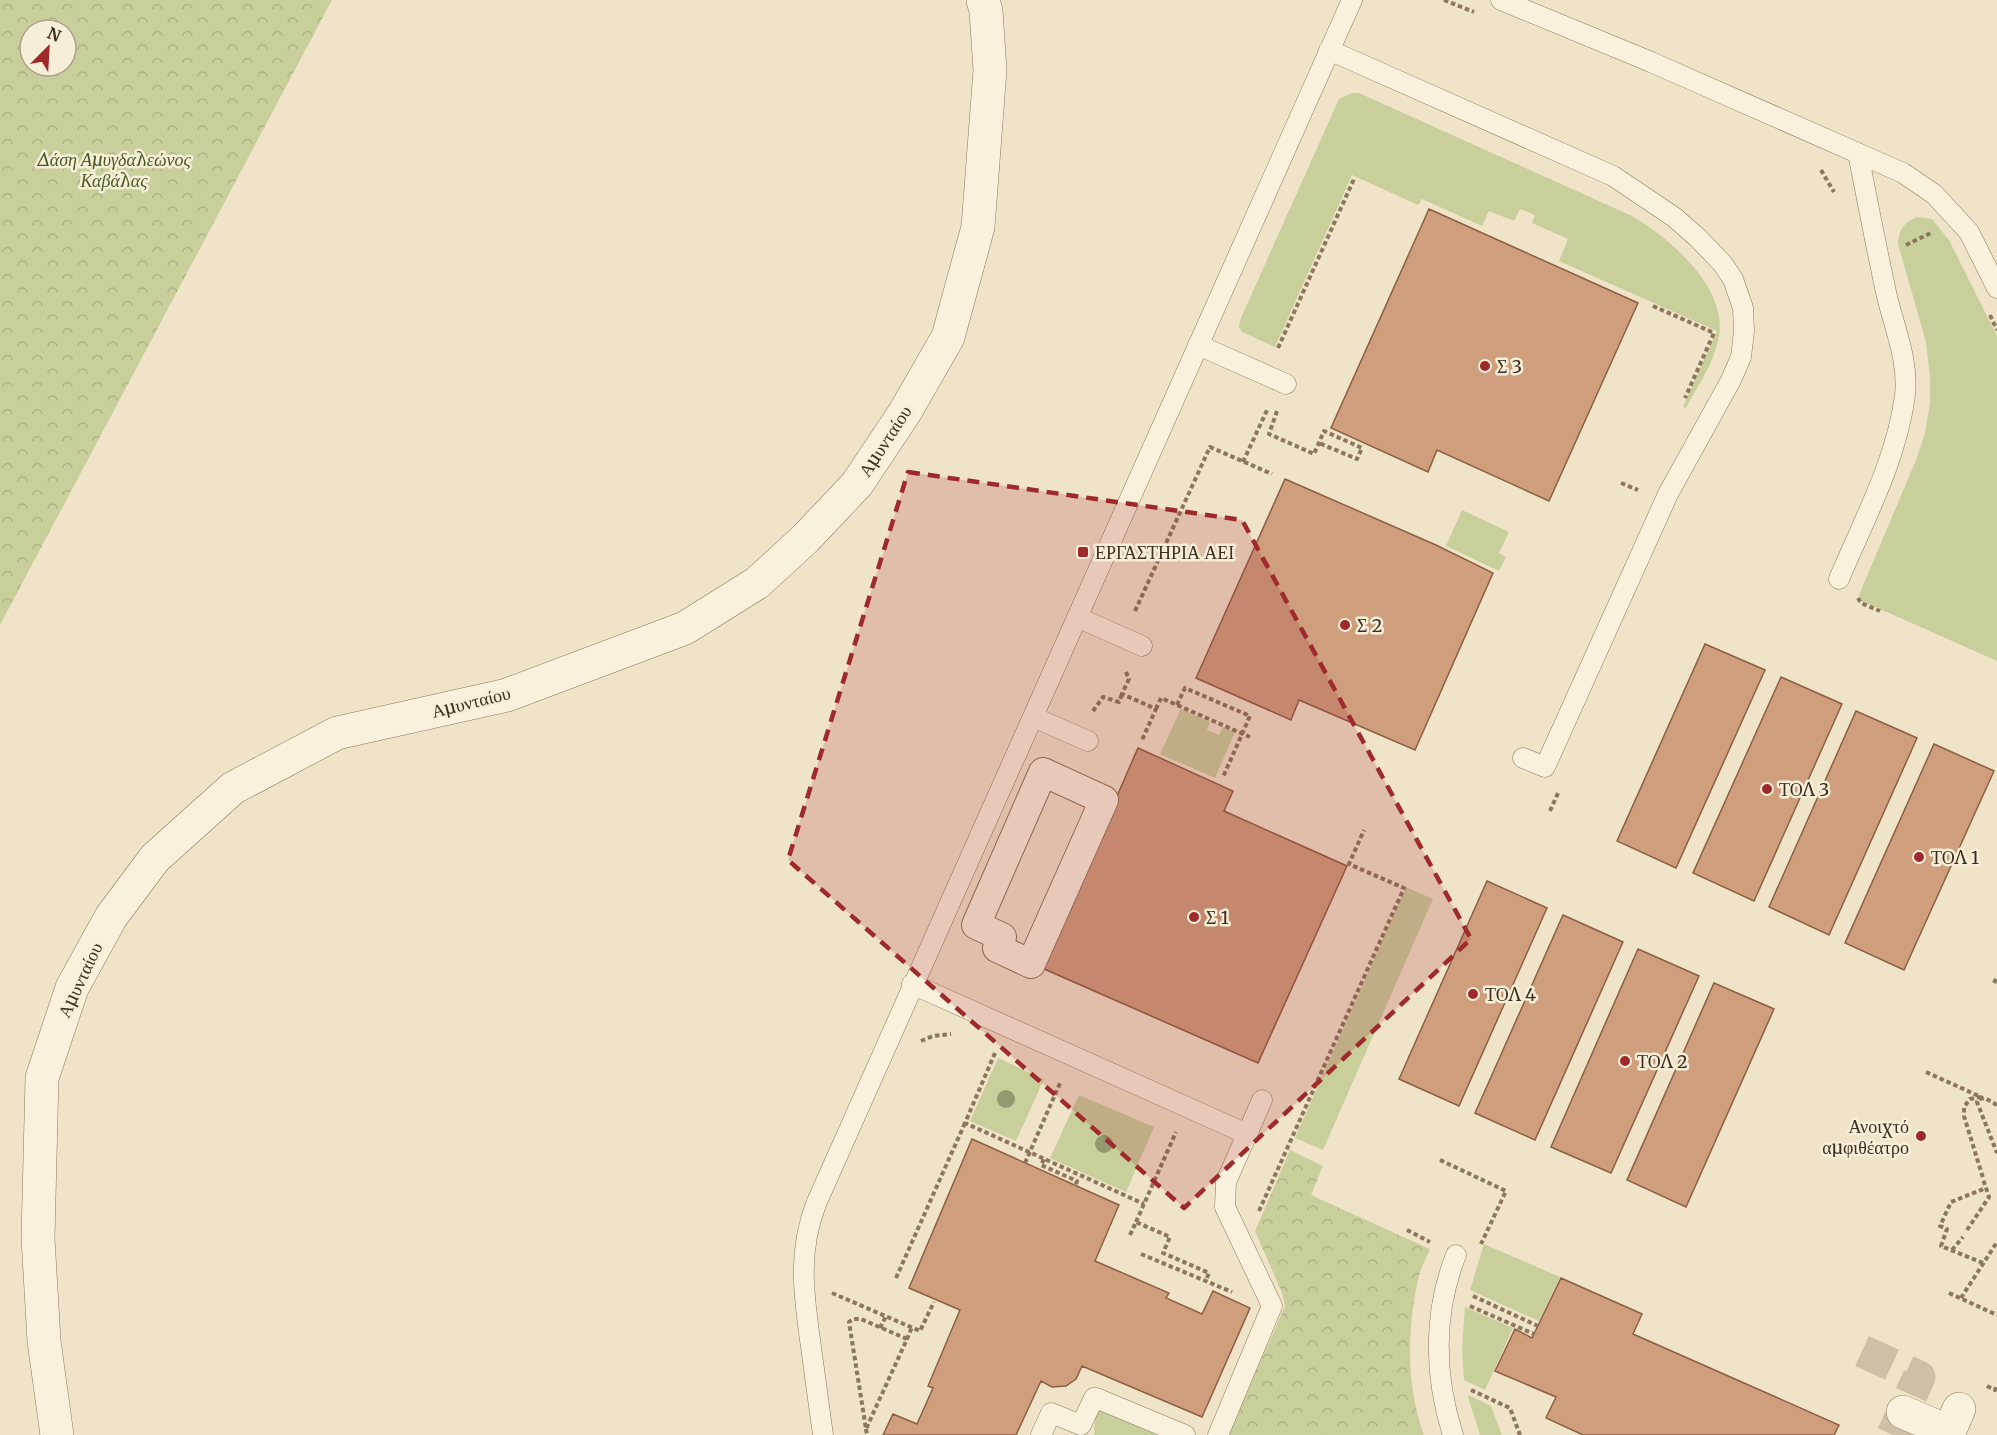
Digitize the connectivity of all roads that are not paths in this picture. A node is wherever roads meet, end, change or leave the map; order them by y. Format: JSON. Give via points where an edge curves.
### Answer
{"nodes":[{"id":1,"x":983,"y":0,"type":"edge"},
{"id":2,"x":1352,"y":0,"type":"edge"},
{"id":3,"x":1501,"y":0,"type":"edge"},
{"id":4,"x":1329,"y":50,"type":"junction"},
{"id":5,"x":1858,"y":153,"type":"junction"},
{"id":6,"x":1997,"y":288,"type":"edge"},
{"id":7,"x":1198,"y":345,"type":"junction"},
{"id":8,"x":1286,"y":384,"type":"dead end"},
{"id":9,"x":1839,"y":579,"type":"dead end"},
{"id":10,"x":1077,"y":617,"type":"junction"},
{"id":11,"x":1142,"y":646,"type":"dead end"},
{"id":12,"x":1033,"y":717,"type":"junction"},
{"id":13,"x":1088,"y":741,"type":"dead end"},
{"id":14,"x":1523,"y":758,"type":"dead end"},
{"id":15,"x":1104,"y":800,"type":"joint"},
{"id":16,"x":912,"y":984,"type":"junction"},
{"id":17,"x":1262,"y":1100,"type":"dead end"},
{"id":18,"x":1247,"y":1134,"type":"junction"},
{"id":19,"x":1455,"y":1255,"type":"dead end"},
{"id":20,"x":1903,"y":1412,"type":"dead end"},
{"id":21,"x":1951,"y":1425,"type":"edge"},
{"id":22,"x":57,"y":1435,"type":"edge"},
{"id":23,"x":823,"y":1435,"type":"edge"},
{"id":24,"x":1041,"y":1435,"type":"edge"},
{"id":25,"x":1185,"y":1435,"type":"edge"},
{"id":26,"x":1218,"y":1435,"type":"edge"},
{"id":27,"x":1453,"y":1435,"type":"edge"}],
"edges":[{"from":1,"to":22,"type":"street","name":"Αμυνταίου","via":[[990,70],[978,227],[948,337],[857,484],[806,538],[757,583],[685,628],[507,694],[337,734],[233,788],[155,858],[111,916],[72,988],[42,1078],[38,1238],[44,1341]]},
{"from":2,"to":4,"type":"lane"},
{"from":3,"to":5,"type":"lane"},
{"from":4,"to":7,"type":"lane"},
{"from":4,"to":14,"type":"lane","via":[[1613,176],[1698,238],[1733,279],[1743,308],[1741,357],[1668,494],[1545,767]]},
{"from":5,"to":6,"type":"lane","via":[[1903,173],[1934,194],[1969,232]]},
{"from":5,"to":9,"type":"lane","via":[[1886,294],[1903,356],[1905,392],[1900,428]]},
{"from":7,"to":8,"type":"lane"},
{"from":7,"to":10,"type":"lane"},
{"from":10,"to":11,"type":"lane"},
{"from":10,"to":12,"type":"lane"},
{"from":12,"to":13,"type":"lane"},
{"from":12,"to":16,"type":"lane"},
{"from":15,"to":15,"type":"street","via":[[1043,772],[976,925],[1002,937],[997,948],[1031,963]]},
{"from":16,"to":18,"type":"lane"},
{"from":16,"to":23,"type":"lane","via":[[816,1204],[806,1238],[803,1297]]},
{"from":17,"to":18,"type":"lane"},
{"from":18,"to":26,"type":"lane","via":[[1225,1186],[1225,1206],[1272,1306]]},
{"from":19,"to":27,"type":"lane","via":[[1444,1291],[1438,1340],[1442,1391]]},
{"from":20,"to":21,"type":"street"},
{"from":24,"to":25,"type":"lane","via":[[1051,1413],[1081,1425],[1094,1398],[1098,1398]]}]}
